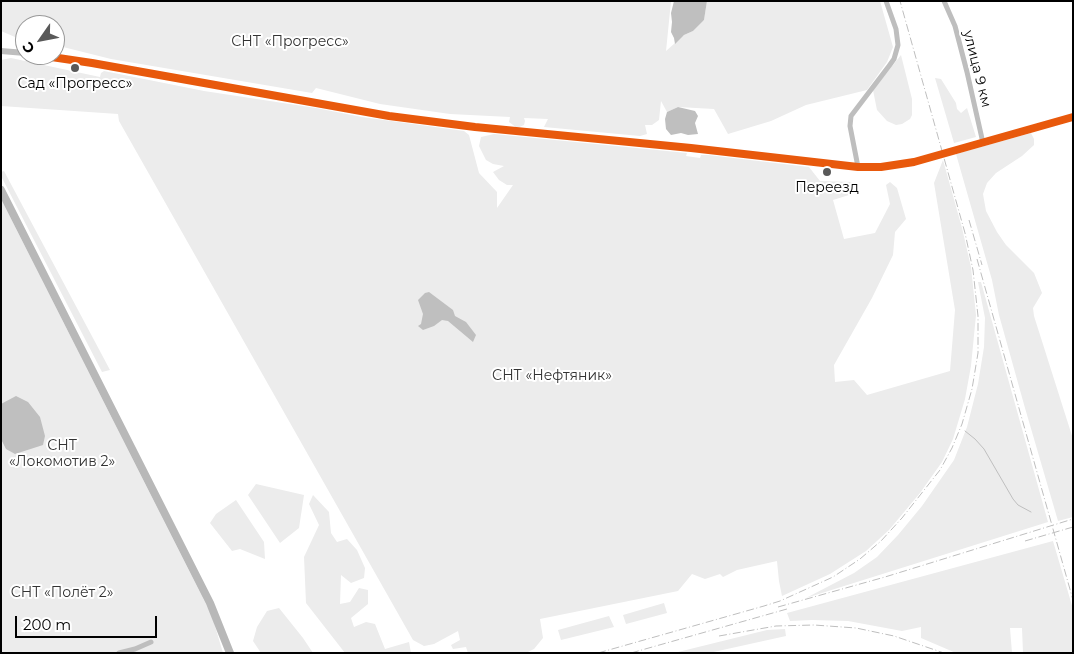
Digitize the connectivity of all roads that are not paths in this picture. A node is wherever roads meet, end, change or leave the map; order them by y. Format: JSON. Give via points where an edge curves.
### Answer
{"nodes":[{"id":1,"x":886,"y":1,"type":"edge"},
{"id":2,"x":944,"y":1,"type":"edge"},
{"id":3,"x":1,"y":46,"type":"edge"},
{"id":4,"x":15,"y":50,"type":"edge"},
{"id":5,"x":1,"y":51,"type":"edge"},
{"id":6,"x":15,"y":52,"type":"edge"},
{"id":7,"x":65,"y":59,"type":"edge"},
{"id":8,"x":1073,"y":118,"type":"edge"},
{"id":9,"x":983,"y":143,"type":"junction"},
{"id":10,"x":858,"y":167,"type":"junction"},
{"id":11,"x":1,"y":190,"type":"edge"},
{"id":12,"x":151,"y":642,"type":"dead end"},
{"id":13,"x":119,"y":653,"type":"edge"},
{"id":14,"x":230,"y":653,"type":"edge"}],
"edges":[{"from":1,"to":10,"type":"street","via":[[898,45],[889,66],[851,116]]},
{"from":2,"to":9,"type":"street","name":"улица 9 км","via":[[955,26]]},
{"from":3,"to":4,"type":"street"},
{"from":5,"to":6,"type":"street"},
{"from":7,"to":10,"type":"street","via":[[388,116]]},
{"from":8,"to":9,"type":"street"},
{"from":9,"to":10,"type":"street","via":[[898,166]]},
{"from":11,"to":14,"type":"main road","via":[[210,603]]},
{"from":12,"to":13,"type":"street"}]}
